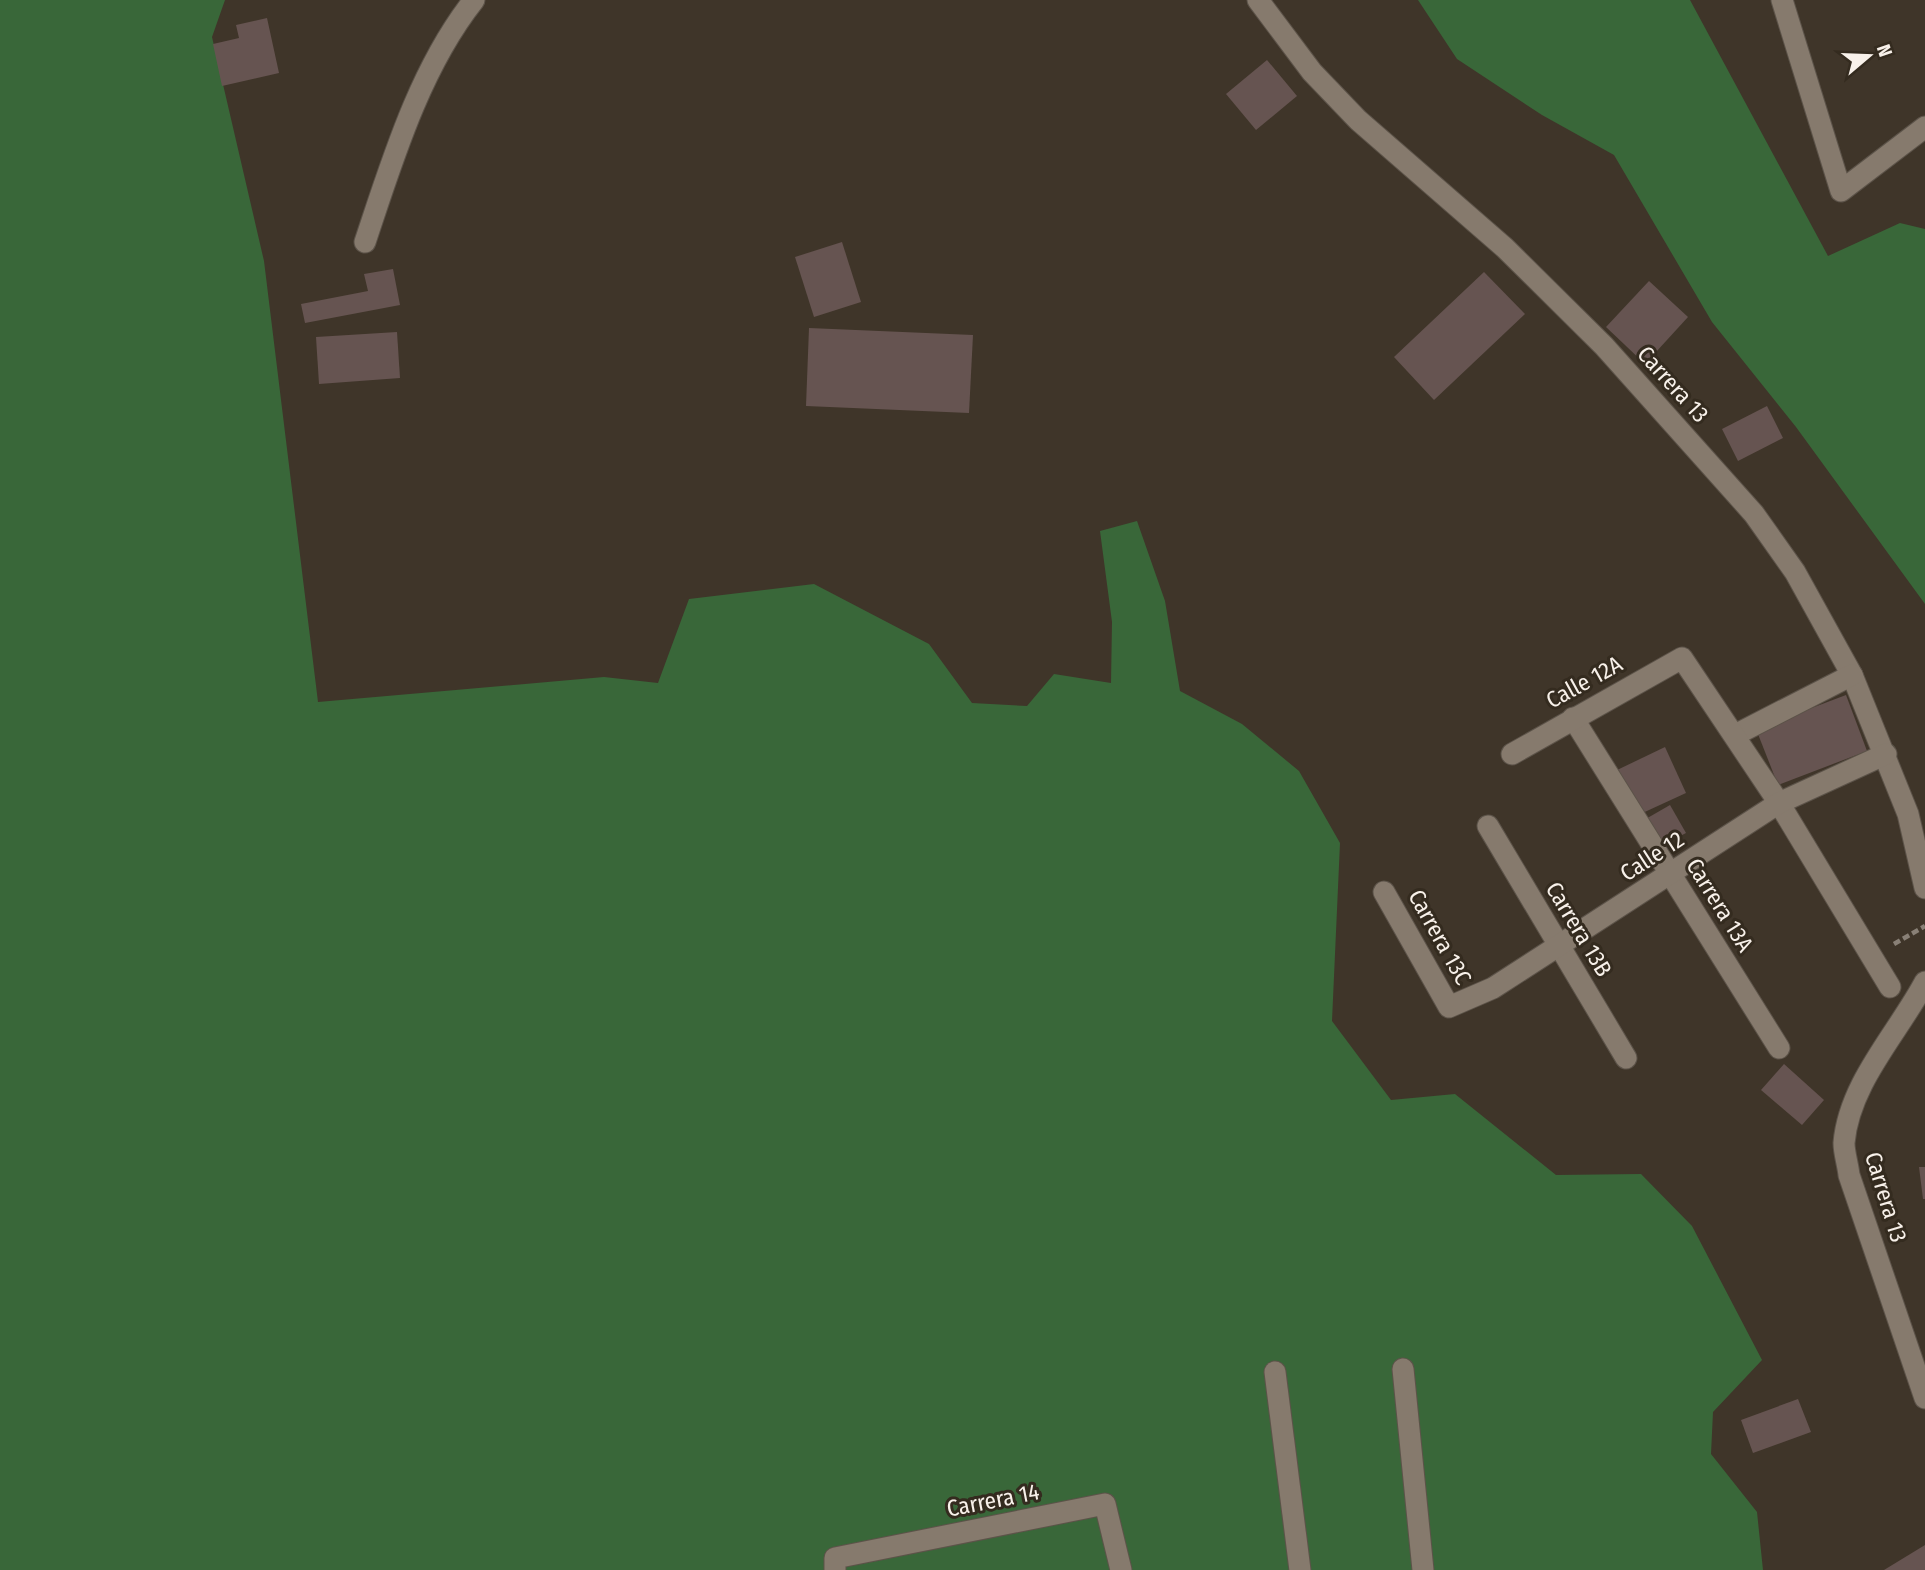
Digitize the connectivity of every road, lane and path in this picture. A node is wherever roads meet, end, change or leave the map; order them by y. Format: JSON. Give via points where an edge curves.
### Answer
{"nodes":[{"id":1,"x":474,"y":0,"type":"edge"},
{"id":2,"x":1258,"y":0,"type":"edge"},
{"id":3,"x":1782,"y":0,"type":"edge"},
{"id":4,"x":1925,"y":127,"type":"edge"},
{"id":5,"x":365,"y":242,"type":"dead end"},
{"id":6,"x":1852,"y":675,"type":"junction"},
{"id":7,"x":1573,"y":718,"type":"junction"},
{"id":8,"x":1735,"y":735,"type":"junction"},
{"id":9,"x":1512,"y":754,"type":"dead end"},
{"id":10,"x":1886,"y":754,"type":"junction"},
{"id":11,"x":1779,"y":803,"type":"junction"},
{"id":12,"x":1488,"y":826,"type":"dead end"},
{"id":13,"x":1670,"y":875,"type":"junction"},
{"id":14,"x":1925,"y":888,"type":"edge"},
{"id":15,"x":1384,"y":892,"type":"dead end"},
{"id":16,"x":1925,"y":926,"type":"edge"},
{"id":17,"x":1559,"y":946,"type":"junction"},
{"id":18,"x":1872,"y":957,"type":"junction"},
{"id":19,"x":1925,"y":982,"type":"edge"},
{"id":20,"x":1890,"y":987,"type":"dead end"},
{"id":21,"x":1449,"y":1007,"type":"joint"},
{"id":22,"x":1779,"y":1048,"type":"dead end"},
{"id":23,"x":1626,"y":1058,"type":"dead end"},
{"id":24,"x":1403,"y":1369,"type":"dead end"},
{"id":25,"x":1275,"y":1372,"type":"dead end"},
{"id":26,"x":1925,"y":1398,"type":"edge"},
{"id":27,"x":835,"y":1570,"type":"edge"},
{"id":28,"x":1121,"y":1570,"type":"edge"},
{"id":29,"x":1300,"y":1570,"type":"edge"},
{"id":30,"x":1423,"y":1570,"type":"edge"}],
"edges":[{"from":1,"to":5,"type":"street","via":[[406,121]]},
{"from":2,"to":6,"type":"street","name":"Carrera 13","via":[[1312,72],[1357,120],[1505,248],[1604,346],[1707,459],[1795,572]]},
{"from":3,"to":4,"type":"street","via":[[1841,191]]},
{"from":6,"to":8,"type":"street"},
{"from":6,"to":10,"type":"street","name":"Carrera 13"},
{"from":7,"to":8,"type":"street","name":"Calle 12A","via":[[1682,658]]},
{"from":7,"to":9,"type":"street","name":"Calle 12A"},
{"from":7,"to":13,"type":"street","name":"Carrera 13A"},
{"from":8,"to":11,"type":"street"},
{"from":10,"to":11,"type":"street","name":"Calle 12"},
{"from":10,"to":14,"type":"street","name":"Carrera 13","via":[[1908,814]]},
{"from":11,"to":13,"type":"street","name":"Calle 12"},
{"from":11,"to":18,"type":"street"},
{"from":12,"to":17,"type":"street","name":"Carrera 13B"},
{"from":13,"to":17,"type":"street","name":"Calle 12"},
{"from":13,"to":22,"type":"street","name":"Carrera 13A"},
{"from":15,"to":21,"type":"street","name":"Carrera 13C"},
{"from":16,"to":18,"type":"path"},
{"from":17,"to":21,"type":"street","name":"Calle 12","via":[[1493,988]]},
{"from":17,"to":23,"type":"street","name":"Carrera 13B"},
{"from":18,"to":20,"type":"street"},
{"from":19,"to":26,"type":"street","name":"Carrera 13","via":[[1861,1088],[1844,1146],[1849,1175]]},
{"from":24,"to":30,"type":"street"},
{"from":25,"to":29,"type":"street"},
{"from":27,"to":28,"type":"street","name":"Carrera 14","via":[[835,1558],[1105,1504]]}]}
